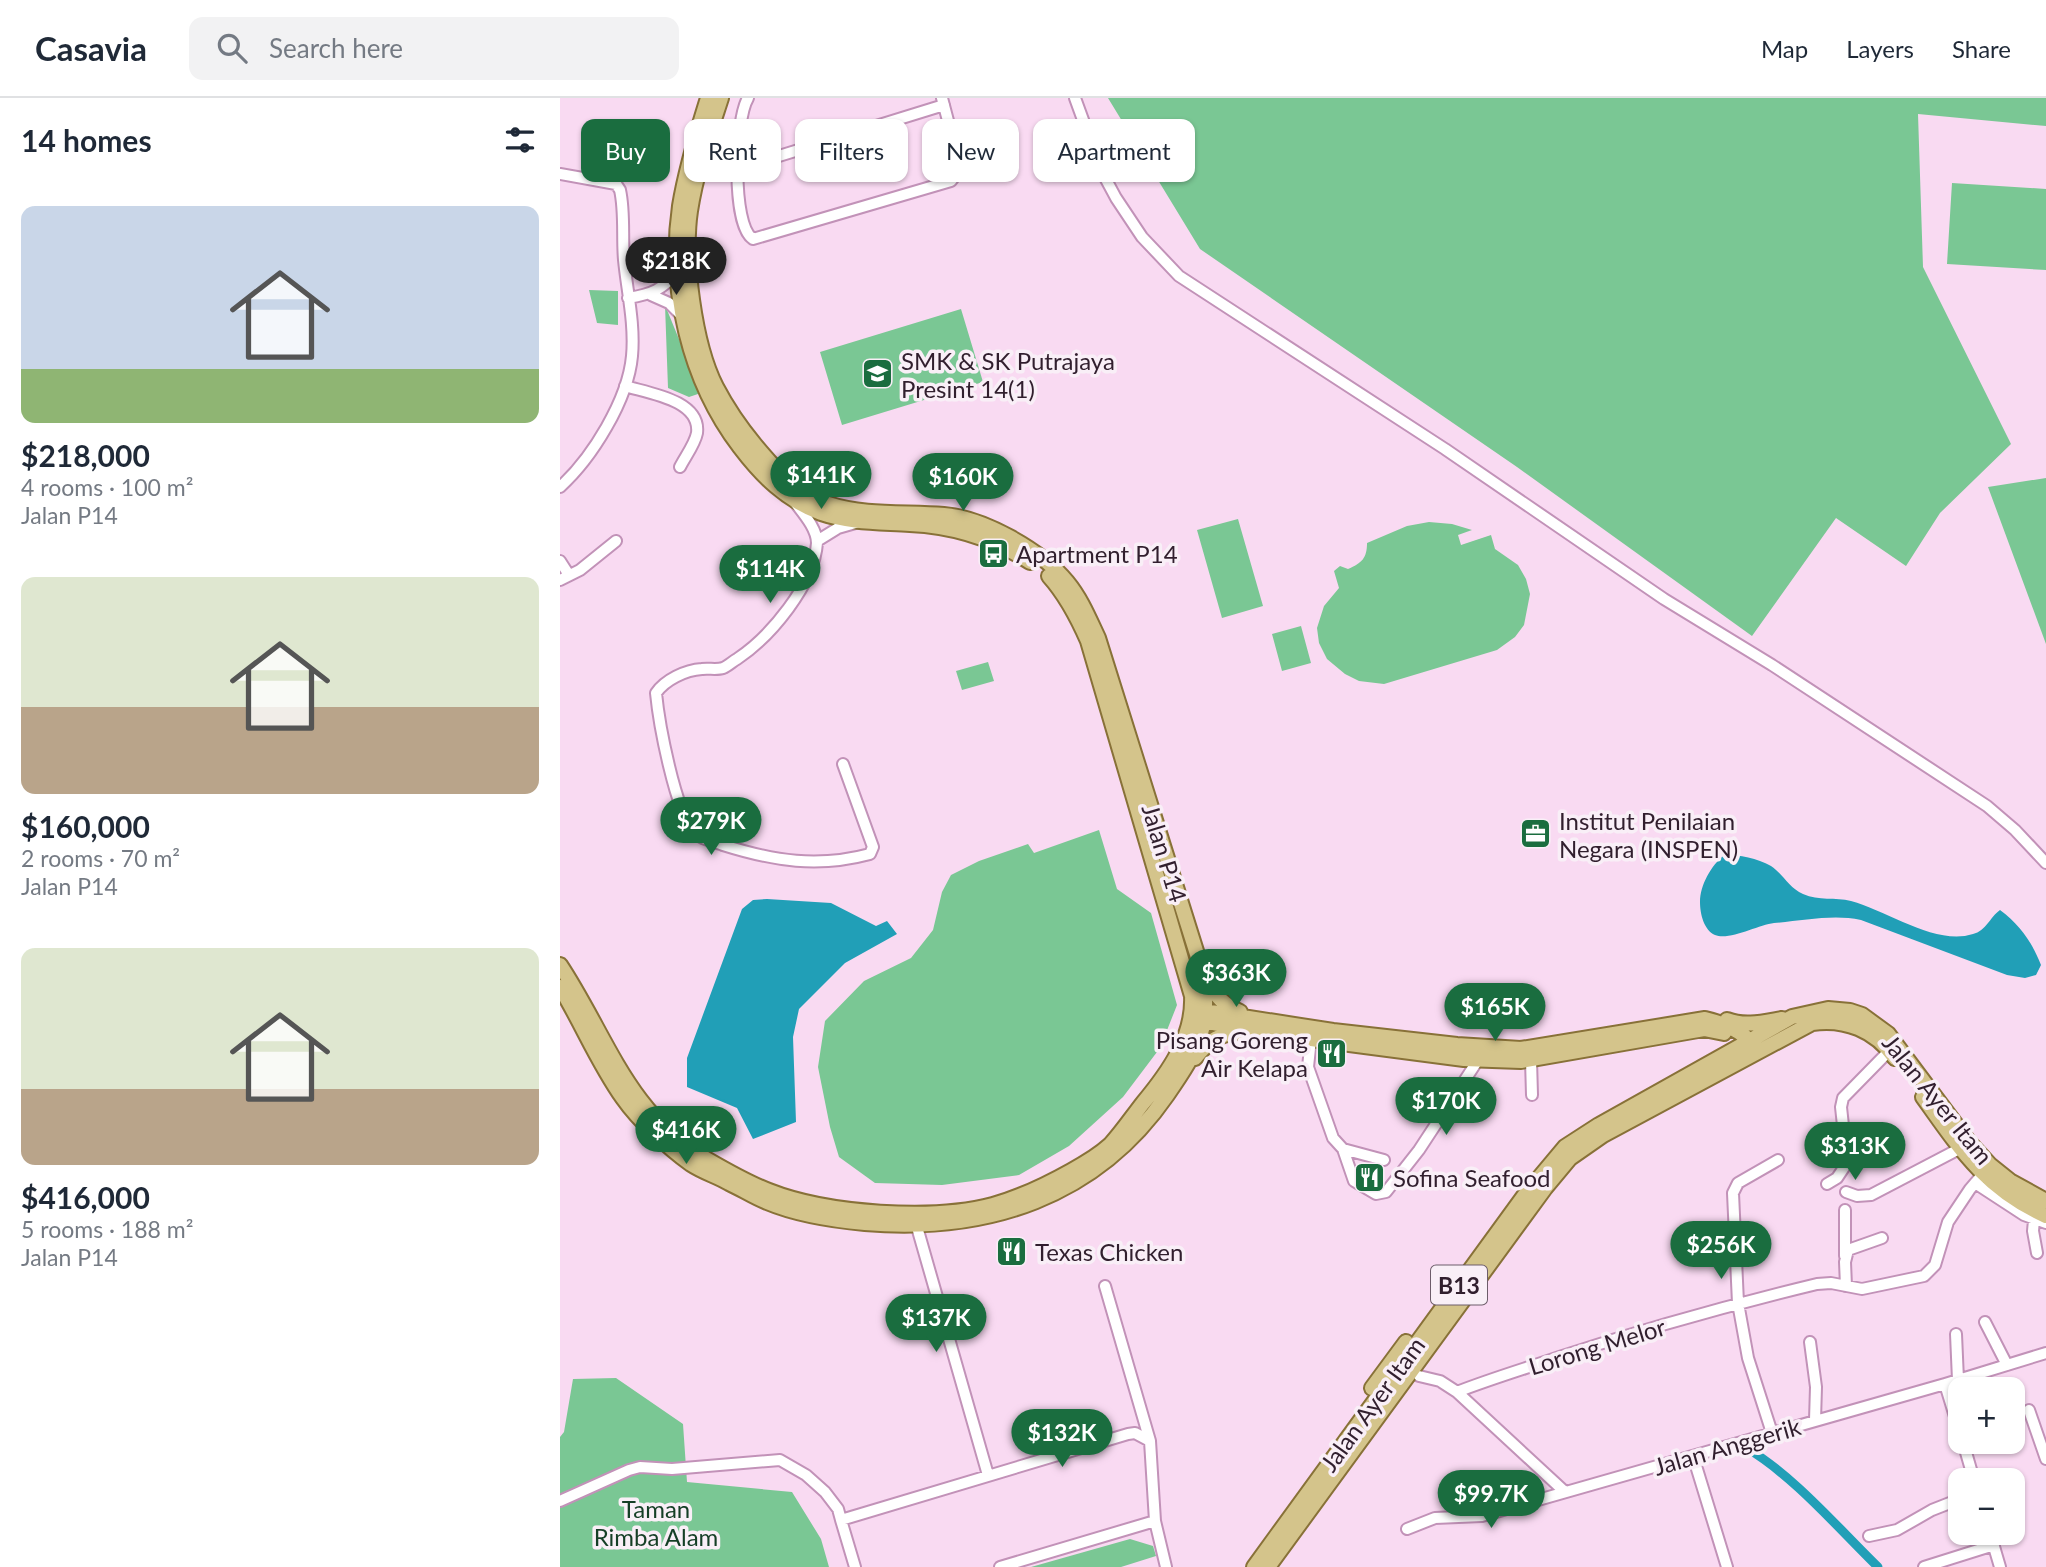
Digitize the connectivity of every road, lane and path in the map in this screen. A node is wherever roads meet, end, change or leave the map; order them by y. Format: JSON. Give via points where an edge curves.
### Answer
{"nodes":[{"id":1,"x":708,"y":98,"type":"edge"},
{"id":2,"x":721,"y":98,"type":"edge"},
{"id":3,"x":748,"y":98,"type":"edge"},
{"id":4,"x":1075,"y":98,"type":"edge"},
{"id":5,"x":943,"y":101,"type":"edge"},
{"id":6,"x":741,"y":119,"type":"edge"},
{"id":7,"x":781,"y":154,"type":"edge"},
{"id":8,"x":560,"y":174,"type":"edge"},
{"id":9,"x":738,"y":182,"type":"edge"},
{"id":10,"x":679,"y":271,"type":"junction"},
{"id":11,"x":651,"y":295,"type":"junction"},
{"id":12,"x":628,"y":298,"type":"junction"},
{"id":13,"x":683,"y":317,"type":"junction"},
{"id":14,"x":625,"y":386,"type":"junction"},
{"id":15,"x":680,"y":467,"type":"dead end"},
{"id":16,"x":560,"y":487,"type":"edge"},
{"id":17,"x":792,"y":499,"type":"junction"},
{"id":18,"x":859,"y":522,"type":"junction"},
{"id":19,"x":616,"y":541,"type":"dead end"},
{"id":20,"x":817,"y":541,"type":"junction"},
{"id":21,"x":560,"y":561,"type":"edge"},
{"id":22,"x":564,"y":578,"type":"edge"},
{"id":23,"x":843,"y":764,"type":"dead end"},
{"id":24,"x":2046,"y":863,"type":"edge"},
{"id":25,"x":560,"y":965,"type":"edge"},
{"id":26,"x":1201,"y":967,"type":"junction"},
{"id":27,"x":560,"y":987,"type":"edge"},
{"id":28,"x":1199,"y":1015,"type":"junction"},
{"id":29,"x":1792,"y":1017,"type":"junction"},
{"id":30,"x":1705,"y":1019,"type":"junction"},
{"id":31,"x":1259,"y":1026,"type":"junction"},
{"id":32,"x":1721,"y":1032,"type":"junction"},
{"id":33,"x":1311,"y":1040,"type":"junction"},
{"id":34,"x":1749,"y":1049,"type":"junction"},
{"id":35,"x":1890,"y":1051,"type":"junction"},
{"id":36,"x":1478,"y":1060,"type":"junction"},
{"id":37,"x":1531,"y":1060,"type":"junction"},
{"id":38,"x":1722,"y":1063,"type":"junction"},
{"id":39,"x":1179,"y":1078,"type":"junction"},
{"id":40,"x":1532,"y":1095,"type":"dead end"},
{"id":41,"x":1343,"y":1149,"type":"junction"},
{"id":42,"x":1959,"y":1149,"type":"junction"},
{"id":43,"x":1384,"y":1160,"type":"dead end"},
{"id":44,"x":1778,"y":1160,"type":"dead end"},
{"id":45,"x":1979,"y":1179,"type":"junction"},
{"id":46,"x":1827,"y":1184,"type":"dead end"},
{"id":47,"x":1846,"y":1192,"type":"dead end"},
{"id":48,"x":2046,"y":1201,"type":"edge"},
{"id":49,"x":1845,"y":1210,"type":"dead end"},
{"id":50,"x":1527,"y":1214,"type":"junction"},
{"id":51,"x":2040,"y":1218,"type":"edge"},
{"id":52,"x":915,"y":1220,"type":"junction"},
{"id":53,"x":2046,"y":1223,"type":"edge"},
{"id":54,"x":1882,"y":1238,"type":"dead end"},
{"id":55,"x":2037,"y":1253,"type":"dead end"},
{"id":56,"x":1845,"y":1256,"type":"junction"},
{"id":57,"x":1105,"y":1286,"type":"dead end"},
{"id":58,"x":1846,"y":1286,"type":"junction"},
{"id":59,"x":1738,"y":1303,"type":"junction"},
{"id":60,"x":1985,"y":1322,"type":"dead end"},
{"id":61,"x":1956,"y":1334,"type":"dead end"},
{"id":62,"x":1810,"y":1342,"type":"dead end"},
{"id":63,"x":2046,"y":1353,"type":"edge"},
{"id":64,"x":2007,"y":1365,"type":"junction"},
{"id":65,"x":1419,"y":1376,"type":"junction"},
{"id":66,"x":1958,"y":1377,"type":"edge"},
{"id":67,"x":1968,"y":1377,"type":"edge"},
{"id":68,"x":1948,"y":1383,"type":"edge"},
{"id":69,"x":1945,"y":1384,"type":"junction"},
{"id":70,"x":1457,"y":1392,"type":"junction"},
{"id":71,"x":1948,"y":1394,"type":"edge"},
{"id":72,"x":2029,"y":1410,"type":"dead end"},
{"id":73,"x":1143,"y":1412,"type":"junction"},
{"id":74,"x":1815,"y":1420,"type":"junction"},
{"id":75,"x":1772,"y":1433,"type":"junction"},
{"id":76,"x":1128,"y":1434,"type":"junction"},
{"id":77,"x":1150,"y":1441,"type":"junction"},
{"id":78,"x":1693,"y":1456,"type":"junction"},
{"id":79,"x":1348,"y":1459,"type":"junction"},
{"id":80,"x":2046,"y":1459,"type":"edge"},
{"id":81,"x":988,"y":1475,"type":"junction"},
{"id":82,"x":1565,"y":1493,"type":"junction"},
{"id":83,"x":560,"y":1501,"type":"edge"},
{"id":84,"x":1948,"y":1504,"type":"edge"},
{"id":85,"x":841,"y":1520,"type":"junction"},
{"id":86,"x":1155,"y":1521,"type":"junction"},
{"id":87,"x":1407,"y":1529,"type":"dead end"},
{"id":88,"x":1869,"y":1536,"type":"dead end"},
{"id":89,"x":1994,"y":1545,"type":"joint"},
{"id":90,"x":855,"y":1567,"type":"edge"},
{"id":91,"x":1000,"y":1567,"type":"edge"},
{"id":92,"x":1166,"y":1567,"type":"edge"},
{"id":93,"x":1254,"y":1567,"type":"edge"},
{"id":94,"x":1268,"y":1567,"type":"edge"},
{"id":95,"x":1727,"y":1567,"type":"edge"},
{"id":96,"x":1924,"y":1567,"type":"edge"},
{"id":97,"x":2000,"y":1567,"type":"edge"}],
"edges":[{"from":1,"to":10,"type":"main road","name":"Jalan P14","via":[[680,206]]},
{"from":2,"to":26,"type":"main road","name":"Jalan P14","via":[[690,213],[689,260],[696,327],[715,385],[741,428],[781,476],[810,496],[847,509],[947,515],[984,524],[1019,543],[1068,583],[1098,638]]},
{"from":3,"to":6,"type":"street"},
{"from":4,"to":24,"type":"street","via":[[1116,198],[1142,237],[1179,276],[1664,599],[1987,806]]},
{"from":5,"to":7,"type":"street"},
{"from":5,"to":9,"type":"street","via":[[960,166],[951,181],[753,239],[742,215]]},
{"from":8,"to":12,"type":"street","via":[[616,184],[620,190]]},
{"from":10,"to":11,"type":"street"},
{"from":10,"to":13,"type":"main road","name":"Jalan P14"},
{"from":11,"to":12,"type":"street"},
{"from":11,"to":13,"type":"street","via":[[669,303]]},
{"from":12,"to":14,"type":"street","via":[[632,356]]},
{"from":13,"to":17,"type":"main road","name":"Jalan P14","via":[[698,375],[715,411],[755,467]]},
{"from":14,"to":15,"type":"street","via":[[680,402],[695,420],[697,435]]},
{"from":14,"to":16,"type":"street","via":[[591,453]]},
{"from":17,"to":18,"type":"main road","name":"Jalan P14","via":[[822,513]]},
{"from":17,"to":20,"type":"street"},
{"from":18,"to":20,"type":"street"},
{"from":18,"to":28,"type":"main road","name":"Jalan P14","via":[[947,527],[981,536],[1044,572],[1059,588],[1092,654]]},
{"from":19,"to":22,"type":"street"},
{"from":20,"to":23,"type":"street","via":[[799,591],[780,618],[754,647],[723,668],[698,669],[670,680],[656,693],[659,719],[688,823],[699,837],[741,850],[798,863],[870,854],[873,847]]},
{"from":21,"to":22,"type":"street"},
{"from":25,"to":52,"type":"main road","name":"Jalan P14","via":[[635,1094],[678,1139],[768,1191]]},
{"from":26,"to":28,"type":"main road","name":"Jalan P14","via":[[1206,994]]},
{"from":26,"to":31,"type":"main road","via":[[1216,997]]},
{"from":27,"to":52,"type":"main road","name":"Jalan P14","via":[[625,1101],[691,1164],[788,1209],[845,1221]]},
{"from":28,"to":31,"type":"main road"},
{"from":28,"to":39,"type":"main road","name":"Jalan P14","via":[[1197,1049]]},
{"from":28,"to":52,"type":"main road","name":"Jalan P14","via":[[1148,1097],[1109,1145],[1080,1166],[991,1205]]},
{"from":29,"to":30,"type":"main road","via":[[1756,1024]]},
{"from":29,"to":34,"type":"main road","name":"Jalan Ayer Itam","number":"B13"},
{"from":29,"to":48,"type":"main road","name":"Jalan Ayer Itam","number":"B13","via":[[1828,1009],[1850,1011],[1874,1023],[1888,1034],[1990,1165]]},
{"from":30,"to":31,"type":"main road","via":[[1521,1049]]},
{"from":30,"to":34,"type":"main road","via":[[1727,1024]]},
{"from":31,"to":33,"type":"main road"},
{"from":31,"to":39,"type":"main road","via":[[1215,1039]]},
{"from":32,"to":34,"type":"main road"},
{"from":32,"to":37,"type":"main road","via":[[1704,1029]]},
{"from":32,"to":38,"type":"main road"},
{"from":33,"to":36,"type":"main road"},
{"from":33,"to":41,"type":"street","via":[[1310,1076],[1333,1138]]},
{"from":34,"to":35,"type":"main road","name":"Jalan Ayer Itam","number":"B13","via":[[1827,1021],[1859,1028]]},
{"from":34,"to":38,"type":"main road","number":"B13"},
{"from":35,"to":42,"type":"main road","name":"Jalan Ayer Itam","number":"B13"},
{"from":35,"to":46,"type":"street","via":[[1843,1098],[1847,1163]]},
{"from":36,"to":37,"type":"main road"},
{"from":36,"to":41,"type":"street","via":[[1386,1192],[1376,1195],[1354,1181]]},
{"from":37,"to":40,"type":"street"},
{"from":38,"to":50,"type":"main road","name":"Jalan Ayer Itam","number":"B13","via":[[1584,1147],[1570,1158]]},
{"from":38,"to":93,"type":"main road","name":"Jalan Ayer Itam","number":"B13","via":[[1564,1147],[1477,1261],[1458,1274],[1388,1366],[1336,1441],[1326,1468]]},
{"from":39,"to":52,"type":"main road","name":"Jalan P14","via":[[1119,1151],[1056,1193],[992,1217],[934,1225]]},
{"from":41,"to":43,"type":"street"},
{"from":42,"to":45,"type":"main road","name":"Jalan Ayer Itam","number":"B13"},
{"from":42,"to":47,"type":"street","via":[[1871,1195]]},
{"from":44,"to":59,"type":"street","via":[[1734,1188]]},
{"from":45,"to":51,"type":"main road","name":"Jalan Ayer Itam","number":"B13"},
{"from":45,"to":58,"type":"street","name":"Lorong Melor","via":[[1948,1223],[1930,1272],[1862,1289]]},
{"from":49,"to":56,"type":"street"},
{"from":50,"to":65,"type":"main road"},
{"from":50,"to":79,"type":"main road","name":"Jalan Ayer Itam","number":"B13"},
{"from":51,"to":53,"type":"street"},
{"from":51,"to":55,"type":"street","via":[[2033,1231]]},
{"from":52,"to":81,"type":"street"},
{"from":54,"to":56,"type":"street","via":[[1852,1248]]},
{"from":56,"to":58,"type":"street"},
{"from":57,"to":73,"type":"street"},
{"from":58,"to":59,"type":"street","name":"Lorong Melor","via":[[1817,1284]]},
{"from":59,"to":70,"type":"street","name":"Lorong Melor"},
{"from":59,"to":75,"type":"street","via":[[1748,1358]]},
{"from":60,"to":64,"type":"street"},
{"from":61,"to":66,"type":"street"},
{"from":62,"to":74,"type":"street"},
{"from":63,"to":64,"type":"street","name":"Jalan Anggerik"},
{"from":64,"to":67,"type":"street","name":"Jalan Anggerik"},
{"from":65,"to":70,"type":"street","via":[[1440,1381]]},
{"from":65,"to":79,"type":"main road"},
{"from":68,"to":69,"type":"street","name":"Jalan Anggerik"},
{"from":69,"to":71,"type":"street"},
{"from":69,"to":74,"type":"street","name":"Jalan Anggerik"},
{"from":70,"to":82,"type":"street"},
{"from":72,"to":80,"type":"street"},
{"from":73,"to":76,"type":"street"},
{"from":73,"to":77,"type":"street"},
{"from":74,"to":75,"type":"street","name":"Jalan Anggerik"},
{"from":75,"to":78,"type":"street","name":"Jalan Anggerik"},
{"from":76,"to":77,"type":"street"},
{"from":76,"to":81,"type":"street"},
{"from":77,"to":86,"type":"street"},
{"from":78,"to":82,"type":"street","name":"Jalan Anggerik"},
{"from":78,"to":95,"type":"street"},
{"from":79,"to":94,"type":"main road","name":"Jalan Ayer Itam","number":"B13"},
{"from":81,"to":85,"type":"street"},
{"from":82,"to":87,"type":"street","name":"Jalan Anggerik","via":[[1482,1516],[1435,1518]]},
{"from":83,"to":85,"type":"street","via":[[640,1466],[672,1469],[780,1460],[825,1492]]},
{"from":84,"to":88,"type":"street","via":[[1906,1526]]},
{"from":85,"to":90,"type":"street"},
{"from":86,"to":91,"type":"street"},
{"from":86,"to":92,"type":"street"},
{"from":89,"to":96,"type":"street"},
{"from":89,"to":97,"type":"street"}]}
